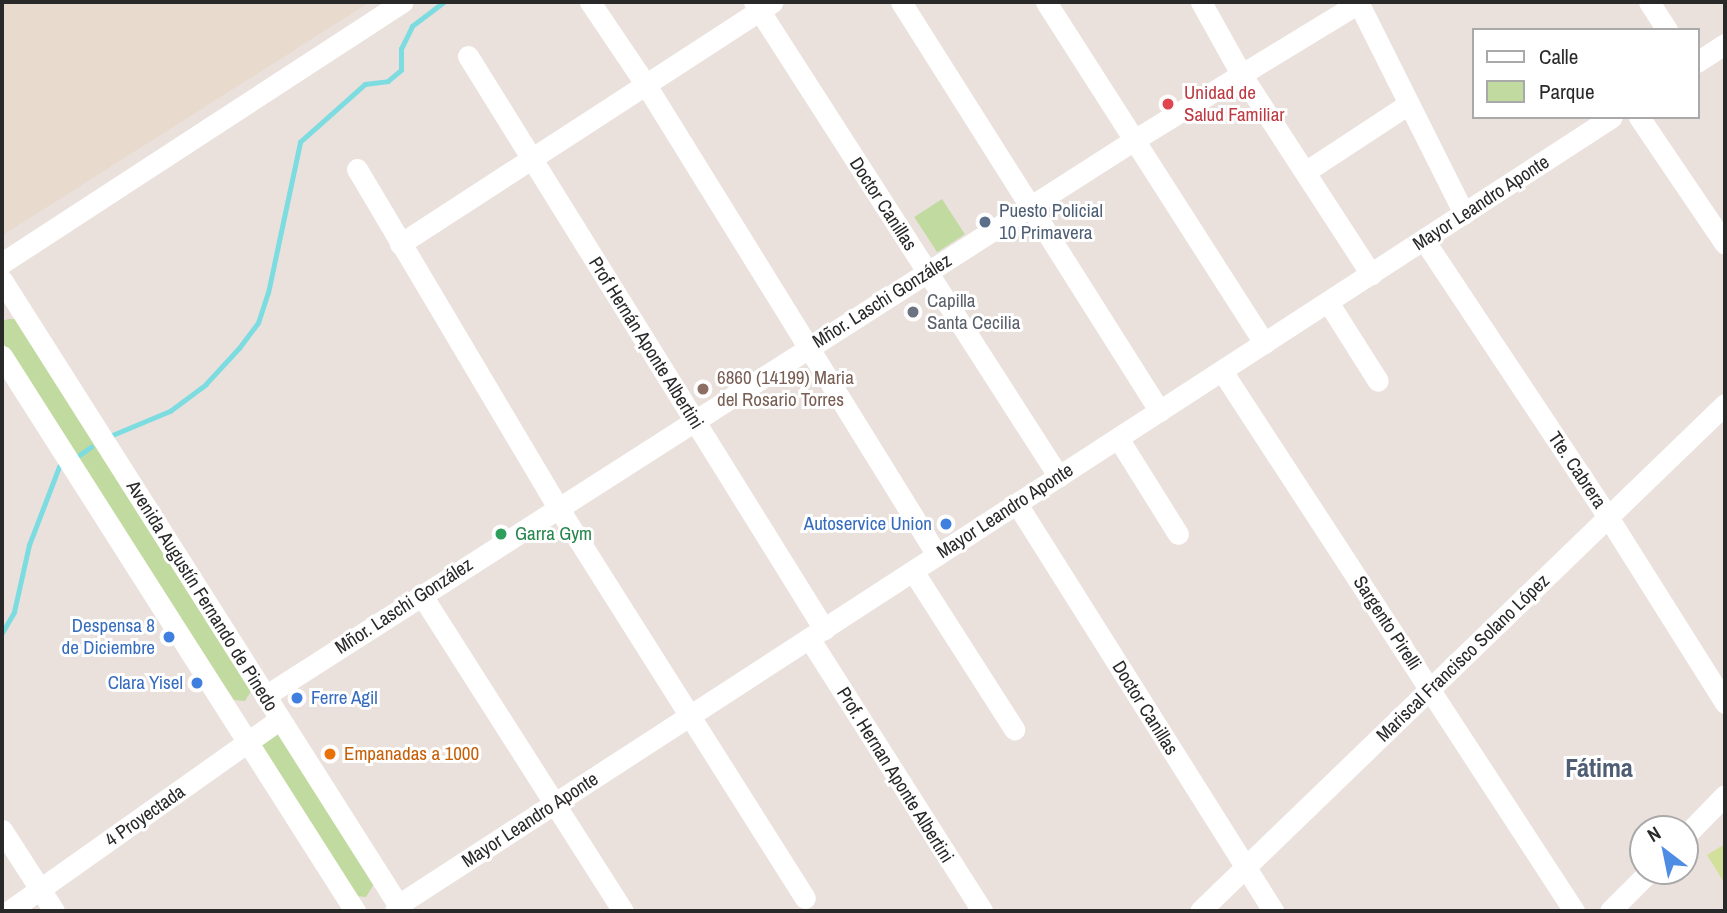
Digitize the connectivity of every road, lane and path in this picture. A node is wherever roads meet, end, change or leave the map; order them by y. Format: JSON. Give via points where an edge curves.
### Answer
{"nodes":[{"id":1,"x":402,"y":2,"type":"edge"},
{"id":2,"x":590,"y":2,"type":"edge"},
{"id":3,"x":901,"y":2,"type":"edge"},
{"id":4,"x":1046,"y":2,"type":"edge"},
{"id":5,"x":1201,"y":2,"type":"edge"},
{"id":6,"x":1358,"y":2,"type":"edge"},
{"id":7,"x":1649,"y":2,"type":"edge"},
{"id":8,"x":761,"y":4,"type":"edge"},
{"id":9,"x":1666,"y":28,"type":"edge"},
{"id":10,"x":1725,"y":44,"type":"edge"},
{"id":11,"x":468,"y":56,"type":"dead end"},
{"id":12,"x":1699,"y":61,"type":"edge"},
{"id":13,"x":1241,"y":74,"type":"junction"},
{"id":14,"x":646,"y":85,"type":"junction"},
{"id":15,"x":1407,"y":105,"type":"junction"},
{"id":16,"x":1609,"y":119,"type":"edge"},
{"id":17,"x":1640,"y":119,"type":"edge"},
{"id":18,"x":1134,"y":140,"type":"junction"},
{"id":19,"x":530,"y":158,"type":"junction"},
{"id":20,"x":357,"y":169,"type":"dead end"},
{"id":21,"x":1305,"y":172,"type":"junction"},
{"id":22,"x":1031,"y":207,"type":"junction"},
{"id":23,"x":1464,"y":214,"type":"junction"},
{"id":24,"x":1424,"y":240,"type":"junction"},
{"id":25,"x":400,"y":244,"type":"junction"},
{"id":26,"x":1725,"y":244,"type":"edge"},
{"id":27,"x":2,"y":263,"type":"edge"},
{"id":28,"x":927,"y":273,"type":"junction"},
{"id":29,"x":1371,"y":274,"type":"junction"},
{"id":30,"x":2,"y":280,"type":"edge"},
{"id":31,"x":1328,"y":302,"type":"junction"},
{"id":32,"x":9,"y":307,"type":"edge"},
{"id":33,"x":1264,"y":343,"type":"junction"},
{"id":34,"x":809,"y":347,"type":"junction"},
{"id":35,"x":2,"y":356,"type":"edge"},
{"id":36,"x":1222,"y":371,"type":"junction"},
{"id":37,"x":1378,"y":381,"type":"dead end"},
{"id":38,"x":1725,"y":404,"type":"edge"},
{"id":39,"x":1160,"y":411,"type":"junction"},
{"id":40,"x":694,"y":421,"type":"junction"},
{"id":41,"x":1118,"y":438,"type":"junction"},
{"id":42,"x":1059,"y":477,"type":"junction"},
{"id":43,"x":1017,"y":504,"type":"junction"},
{"id":44,"x":559,"y":509,"type":"junction"},
{"id":45,"x":1608,"y":517,"type":"junction"},
{"id":46,"x":1178,"y":534,"type":"dead end"},
{"id":47,"x":937,"y":555,"type":"junction"},
{"id":48,"x":913,"y":571,"type":"junction"},
{"id":49,"x":421,"y":594,"type":"junction"},
{"id":50,"x":817,"y":634,"type":"junction"},
{"id":51,"x":1430,"y":689,"type":"junction"},
{"id":52,"x":265,"y":695,"type":"junction"},
{"id":53,"x":1725,"y":703,"type":"edge"},
{"id":54,"x":689,"y":717,"type":"junction"},
{"id":55,"x":280,"y":719,"type":"junction"},
{"id":56,"x":1014,"y":729,"type":"dead end"},
{"id":57,"x":248,"y":743,"type":"junction"},
{"id":58,"x":1725,"y":795,"type":"edge"},
{"id":59,"x":553,"y":805,"type":"junction"},
{"id":60,"x":1699,"y":822,"type":"edge"},
{"id":61,"x":2,"y":830,"type":"edge"},
{"id":62,"x":1245,"y":867,"type":"junction"},
{"id":63,"x":1636,"y":885,"type":"edge"},
{"id":64,"x":40,"y":889,"type":"junction"},
{"id":65,"x":805,"y":898,"type":"dead end"},
{"id":66,"x":398,"y":909,"type":"edge"},
{"id":67,"x":9,"y":911,"type":"edge"},
{"id":68,"x":54,"y":911,"type":"edge"},
{"id":69,"x":355,"y":911,"type":"edge"},
{"id":70,"x":623,"y":911,"type":"edge"},
{"id":71,"x":982,"y":911,"type":"edge"},
{"id":72,"x":1200,"y":911,"type":"edge"},
{"id":73,"x":1273,"y":911,"type":"edge"},
{"id":74,"x":1574,"y":911,"type":"edge"},
{"id":75,"x":1610,"y":911,"type":"edge"}],
"edges":[{"from":1,"to":27,"type":"street"},
{"from":2,"to":14,"type":"street"},
{"from":3,"to":22,"type":"street"},
{"from":4,"to":18,"type":"street"},
{"from":5,"to":13,"type":"street"},
{"from":6,"to":13,"type":"street","name":"Mñor. Laschi González"},
{"from":6,"to":15,"type":"street"},
{"from":7,"to":9,"type":"street"},
{"from":8,"to":14,"type":"street"},
{"from":8,"to":28,"type":"street","name":"Doctor Canillas"},
{"from":10,"to":12,"type":"street"},
{"from":11,"to":19,"type":"street","name":"Prof Hernán Aponte Albertini"},
{"from":13,"to":18,"type":"street","name":"Mñor. Laschi González"},
{"from":13,"to":21,"type":"street"},
{"from":14,"to":19,"type":"street"},
{"from":14,"to":34,"type":"street"},
{"from":15,"to":21,"type":"street"},
{"from":15,"to":23,"type":"street"},
{"from":16,"to":23,"type":"street","name":"Mayor Leandro Aponte"},
{"from":17,"to":26,"type":"street"},
{"from":18,"to":22,"type":"street","name":"Mñor. Laschi González"},
{"from":18,"to":33,"type":"street"},
{"from":19,"to":25,"type":"street"},
{"from":19,"to":40,"type":"street","name":"Prof Hernán Aponte Albertini"},
{"from":20,"to":25,"type":"street"},
{"from":21,"to":29,"type":"street"},
{"from":22,"to":28,"type":"street","name":"Mñor. Laschi González"},
{"from":22,"to":39,"type":"street"},
{"from":23,"to":24,"type":"street","name":"Mayor Leandro Aponte"},
{"from":24,"to":29,"type":"street","name":"Mayor Leandro Aponte"},
{"from":24,"to":45,"type":"street","name":"Tte. Cabrera"},
{"from":25,"to":44,"type":"street"},
{"from":28,"to":34,"type":"street","name":"Mñor. Laschi González"},
{"from":28,"to":42,"type":"street","name":"Doctor Canillas"},
{"from":29,"to":31,"type":"street","name":"Mayor Leandro Aponte"},
{"from":30,"to":32,"type":"street","name":"Avenida Augustín Fernando de Pinedo"},
{"from":31,"to":33,"type":"street","name":"Mayor Leandro Aponte"},
{"from":31,"to":37,"type":"street"},
{"from":32,"to":52,"type":"street","name":"Avenida Augustín Fernando de Pinedo"},
{"from":33,"to":36,"type":"street","name":"Mayor Leandro Aponte"},
{"from":34,"to":40,"type":"street","name":"Mñor. Laschi González"},
{"from":34,"to":47,"type":"street"},
{"from":35,"to":57,"type":"street","name":"Avenida Augustín Fernando de Pinedo"},
{"from":36,"to":39,"type":"street","name":"Mayor Leandro Aponte"},
{"from":36,"to":51,"type":"street","name":"Sargento Pirelli"},
{"from":38,"to":45,"type":"street","name":"Mariscal Francisco Solano López"},
{"from":39,"to":41,"type":"street","name":"Mayor Leandro Aponte"},
{"from":40,"to":44,"type":"street","name":"Mñor. Laschi González"},
{"from":40,"to":50,"type":"street","name":"Prof Hernán Aponte Albertini"},
{"from":41,"to":42,"type":"street","name":"Mayor Leandro Aponte"},
{"from":41,"to":46,"type":"street"},
{"from":42,"to":43,"type":"street","name":"Mayor Leandro Aponte"},
{"from":43,"to":47,"type":"street","name":"Mayor Leandro Aponte"},
{"from":43,"to":62,"type":"street","name":"Doctor Canillas"},
{"from":44,"to":49,"type":"street","name":"Mñor. Laschi González"},
{"from":44,"to":54,"type":"street"},
{"from":45,"to":51,"type":"street","name":"Mariscal Francisco Solano López"},
{"from":45,"to":53,"type":"street","name":"Tte. Cabrera"},
{"from":47,"to":48,"type":"street","name":"Mayor Leandro Aponte"},
{"from":48,"to":50,"type":"street","name":"Mayor Leandro Aponte"},
{"from":48,"to":56,"type":"street"},
{"from":49,"to":52,"type":"street","name":"Mñor. Laschi González"},
{"from":49,"to":59,"type":"street"},
{"from":50,"to":54,"type":"street","name":"Mayor Leandro Aponte"},
{"from":50,"to":71,"type":"street","name":"Prof. Hernan Aponte Albertini"},
{"from":51,"to":62,"type":"street","name":"Mariscal Francisco Solano López"},
{"from":51,"to":74,"type":"street","name":"Sargento Pirelli"},
{"from":52,"to":55,"type":"street","name":"Avenida Augustín Fernando de Pinedo"},
{"from":54,"to":59,"type":"street","name":"Mayor Leandro Aponte"},
{"from":54,"to":65,"type":"street"},
{"from":55,"to":57,"type":"street","name":"4 Proyectada"},
{"from":55,"to":66,"type":"street","name":"Avenida Augustín Fernando de Pinedo"},
{"from":57,"to":64,"type":"street","name":"4 Proyectada"},
{"from":57,"to":69,"type":"street","name":"Avenida Augustín Fernando de Pinedo"},
{"from":58,"to":60,"type":"street"},
{"from":59,"to":66,"type":"street","name":"Mayor Leandro Aponte"},
{"from":59,"to":70,"type":"street"},
{"from":61,"to":64,"type":"street"},
{"from":62,"to":72,"type":"street","name":"Mariscal Francisco Solano López"},
{"from":62,"to":73,"type":"street","name":"Doctor Canillas"},
{"from":63,"to":75,"type":"street"},
{"from":64,"to":67,"type":"street","name":"4 Proyectada"},
{"from":64,"to":68,"type":"street"}]}
